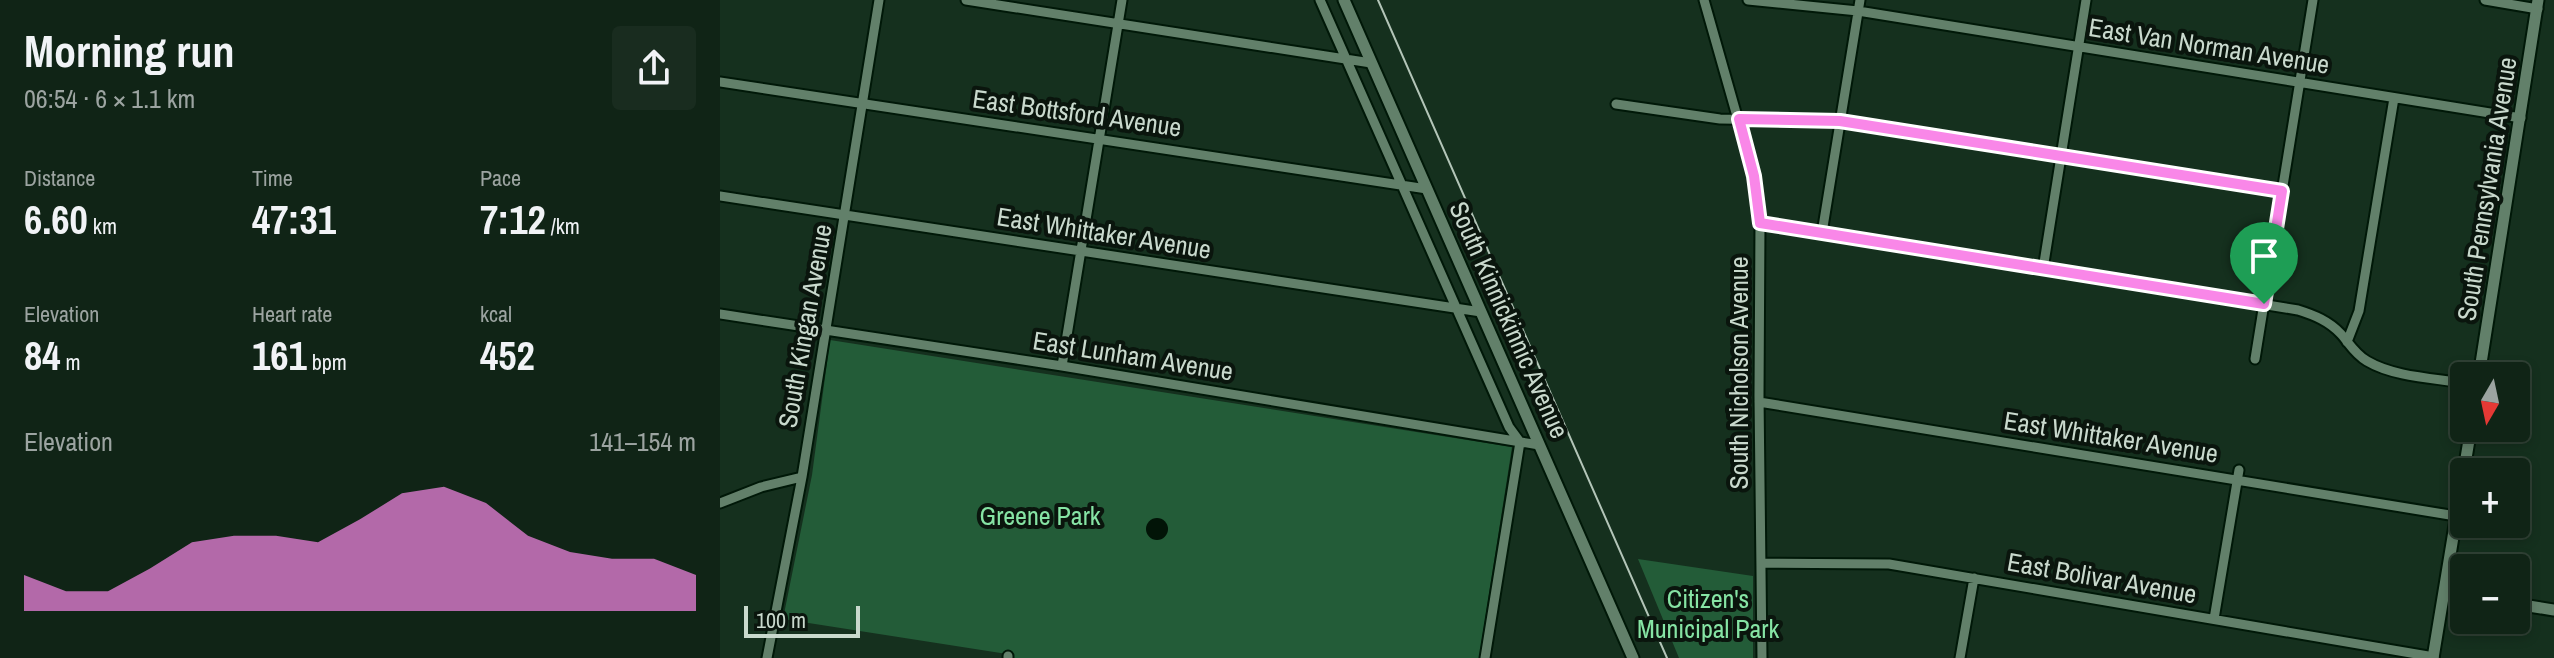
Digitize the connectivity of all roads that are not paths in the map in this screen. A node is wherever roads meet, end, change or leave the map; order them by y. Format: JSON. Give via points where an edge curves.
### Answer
{"nodes":[{"id":1,"x":879,"y":0,"type":"edge"},
{"id":2,"x":966,"y":0,"type":"edge"},
{"id":3,"x":1122,"y":0,"type":"edge"},
{"id":4,"x":1320,"y":0,"type":"edge"},
{"id":5,"x":1344,"y":0,"type":"edge"},
{"id":6,"x":1704,"y":0,"type":"edge"},
{"id":7,"x":1748,"y":0,"type":"edge"},
{"id":8,"x":2086,"y":0,"type":"edge"},
{"id":9,"x":2313,"y":0,"type":"edge"},
{"id":10,"x":2485,"y":0,"type":"edge"},
{"id":11,"x":2540,"y":3,"type":"edge"},
{"id":12,"x":1859,"y":5,"type":"edge"},
{"id":13,"x":1118,"y":23,"type":"junction"},
{"id":14,"x":2079,"y":47,"type":"junction"},
{"id":15,"x":1346,"y":59,"type":"junction"},
{"id":16,"x":1371,"y":63,"type":"junction"},
{"id":17,"x":720,"y":82,"type":"edge"},
{"id":18,"x":2300,"y":83,"type":"junction"},
{"id":19,"x":2394,"y":98,"type":"junction"},
{"id":20,"x":863,"y":103,"type":"junction"},
{"id":21,"x":1616,"y":104,"type":"dead end"},
{"id":22,"x":2521,"y":118,"type":"junction"},
{"id":23,"x":1739,"y":119,"type":"junction"},
{"id":24,"x":1840,"y":121,"type":"junction"},
{"id":25,"x":1100,"y":138,"type":"junction"},
{"id":26,"x":2061,"y":156,"type":"junction"},
{"id":27,"x":1403,"y":184,"type":"junction"},
{"id":28,"x":1427,"y":189,"type":"junction"},
{"id":29,"x":2282,"y":191,"type":"junction"},
{"id":30,"x":720,"y":196,"type":"edge"},
{"id":31,"x":846,"y":215,"type":"junction"},
{"id":32,"x":1760,"y":223,"type":"junction"},
{"id":33,"x":1822,"y":233,"type":"junction"},
{"id":34,"x":1080,"y":251,"type":"junction"},
{"id":35,"x":2043,"y":269,"type":"junction"},
{"id":36,"x":2264,"y":304,"type":"junction"},
{"id":37,"x":1458,"y":308,"type":"junction"},
{"id":38,"x":1481,"y":312,"type":"junction"},
{"id":39,"x":720,"y":314,"type":"edge"},
{"id":40,"x":825,"y":331,"type":"junction"},
{"id":41,"x":2347,"y":342,"type":"junction"},
{"id":42,"x":2255,"y":359,"type":"dead end"},
{"id":43,"x":2481,"y":362,"type":"edge"},
{"id":44,"x":1062,"y":366,"type":"junction"},
{"id":45,"x":2450,"y":380,"type":"edge"},
{"id":46,"x":1759,"y":402,"type":"junction"},
{"id":47,"x":1520,"y":442,"type":"junction"},
{"id":48,"x":1539,"y":445,"type":"junction"},
{"id":49,"x":2238,"y":475,"type":"junction"},
{"id":50,"x":802,"y":477,"type":"junction"},
{"id":51,"x":720,"y":503,"type":"edge"},
{"id":52,"x":2450,"y":515,"type":"edge"},
{"id":53,"x":2453,"y":538,"type":"edge"},
{"id":54,"x":1761,"y":563,"type":"junction"},
{"id":55,"x":1974,"y":578,"type":"junction"},
{"id":56,"x":2444,"y":594,"type":"junction"},
{"id":57,"x":2450,"y":595,"type":"edge"},
{"id":58,"x":2530,"y":606,"type":"edge"},
{"id":59,"x":2554,"y":610,"type":"edge"},
{"id":60,"x":2214,"y":619,"type":"junction"},
{"id":61,"x":2434,"y":657,"type":"edge"},
{"id":62,"x":767,"y":658,"type":"edge"},
{"id":63,"x":1485,"y":658,"type":"edge"},
{"id":64,"x":1633,"y":658,"type":"edge"},
{"id":65,"x":1762,"y":658,"type":"edge"},
{"id":66,"x":1960,"y":658,"type":"edge"}],
"edges":[{"from":1,"to":20,"type":"street","name":"South Kingan Avenue"},
{"from":2,"to":13,"type":"street"},
{"from":3,"to":13,"type":"street"},
{"from":4,"to":15,"type":"street","name":"South Kinnickinnic Avenue"},
{"from":5,"to":16,"type":"street","name":"South Kinnickinnic Avenue"},
{"from":6,"to":23,"type":"street","name":"South Nicholson Avenue"},
{"from":7,"to":12,"type":"street","name":"East Van Norman Avenue"},
{"from":8,"to":14,"type":"street"},
{"from":9,"to":18,"type":"street"},
{"from":10,"to":11,"type":"street"},
{"from":11,"to":22,"type":"street","name":"South Pennsylvania Avenue"},
{"from":12,"to":14,"type":"street","name":"East Van Norman Avenue"},
{"from":12,"to":24,"type":"street"},
{"from":13,"to":15,"type":"street"},
{"from":13,"to":25,"type":"street"},
{"from":14,"to":18,"type":"street","name":"East Van Norman Avenue"},
{"from":14,"to":26,"type":"street"},
{"from":15,"to":16,"type":"street"},
{"from":15,"to":27,"type":"street","name":"South Kinnickinnic Avenue"},
{"from":16,"to":28,"type":"street","name":"South Kinnickinnic Avenue"},
{"from":17,"to":20,"type":"street","name":"East Bottsford Avenue"},
{"from":18,"to":19,"type":"street","name":"East Van Norman Avenue"},
{"from":18,"to":29,"type":"street"},
{"from":19,"to":22,"type":"street","name":"East Van Norman Avenue"},
{"from":19,"to":41,"type":"street","via":[[2359,311]]},
{"from":20,"to":25,"type":"street","name":"East Bottsford Avenue"},
{"from":20,"to":31,"type":"street","name":"South Kingan Avenue"},
{"from":21,"to":23,"type":"street"},
{"from":22,"to":43,"type":"street","name":"South Pennsylvania Avenue"},
{"from":23,"to":24,"type":"street"},
{"from":23,"to":32,"type":"street","name":"South Nicholson Avenue"},
{"from":24,"to":26,"type":"street"},
{"from":24,"to":33,"type":"street"},
{"from":25,"to":27,"type":"street","name":"East Bottsford Avenue"},
{"from":25,"to":34,"type":"street"},
{"from":26,"to":29,"type":"street"},
{"from":26,"to":35,"type":"street"},
{"from":27,"to":28,"type":"street","name":"East Bottsford Avenue"},
{"from":27,"to":37,"type":"street","name":"South Kinnickinnic Avenue"},
{"from":28,"to":38,"type":"street","name":"South Kinnickinnic Avenue"},
{"from":29,"to":36,"type":"street"},
{"from":30,"to":31,"type":"street","name":"East Whittaker Avenue"},
{"from":31,"to":34,"type":"street","name":"East Whittaker Avenue"},
{"from":31,"to":40,"type":"street","name":"South Kingan Avenue"},
{"from":32,"to":33,"type":"street"},
{"from":32,"to":46,"type":"street","name":"South Nicholson Avenue"},
{"from":33,"to":35,"type":"street"},
{"from":34,"to":37,"type":"street","name":"East Whittaker Avenue"},
{"from":34,"to":44,"type":"street"},
{"from":35,"to":36,"type":"street"},
{"from":36,"to":41,"type":"street","via":[[2315,315]]},
{"from":36,"to":42,"type":"street"},
{"from":37,"to":38,"type":"street","name":"East Whittaker Avenue"},
{"from":37,"to":47,"type":"street","name":"South Kinnickinnic Avenue"},
{"from":38,"to":48,"type":"street","name":"South Kinnickinnic Avenue"},
{"from":39,"to":40,"type":"street","name":"East Lunham Avenue"},
{"from":40,"to":44,"type":"street","name":"East Lunham Avenue"},
{"from":40,"to":50,"type":"street","name":"South Kingan Avenue"},
{"from":41,"to":45,"type":"street","via":[[2366,361],[2386,369]]},
{"from":44,"to":47,"type":"street","name":"East Lunham Avenue"},
{"from":46,"to":49,"type":"street","name":"East Whittaker Avenue"},
{"from":46,"to":54,"type":"street","name":"South Nicholson Avenue"},
{"from":47,"to":48,"type":"street","name":"East Lunham Avenue"},
{"from":47,"to":63,"type":"street"},
{"from":48,"to":64,"type":"street","name":"South Kinnickinnic Avenue"},
{"from":49,"to":52,"type":"street","name":"East Whittaker Avenue"},
{"from":49,"to":60,"type":"street"},
{"from":50,"to":51,"type":"street"},
{"from":50,"to":62,"type":"street","name":"South Kingan Avenue"},
{"from":53,"to":56,"type":"street"},
{"from":54,"to":55,"type":"street","name":"East Bolivar Avenue","via":[[1889,564]]},
{"from":54,"to":65,"type":"street","name":"South Nicholson Avenue"},
{"from":55,"to":60,"type":"street","name":"East Bolivar Avenue"},
{"from":55,"to":66,"type":"street"},
{"from":56,"to":57,"type":"street"},
{"from":56,"to":61,"type":"street"},
{"from":58,"to":59,"type":"street"},
{"from":60,"to":61,"type":"street","name":"East Bolivar Avenue"}]}
